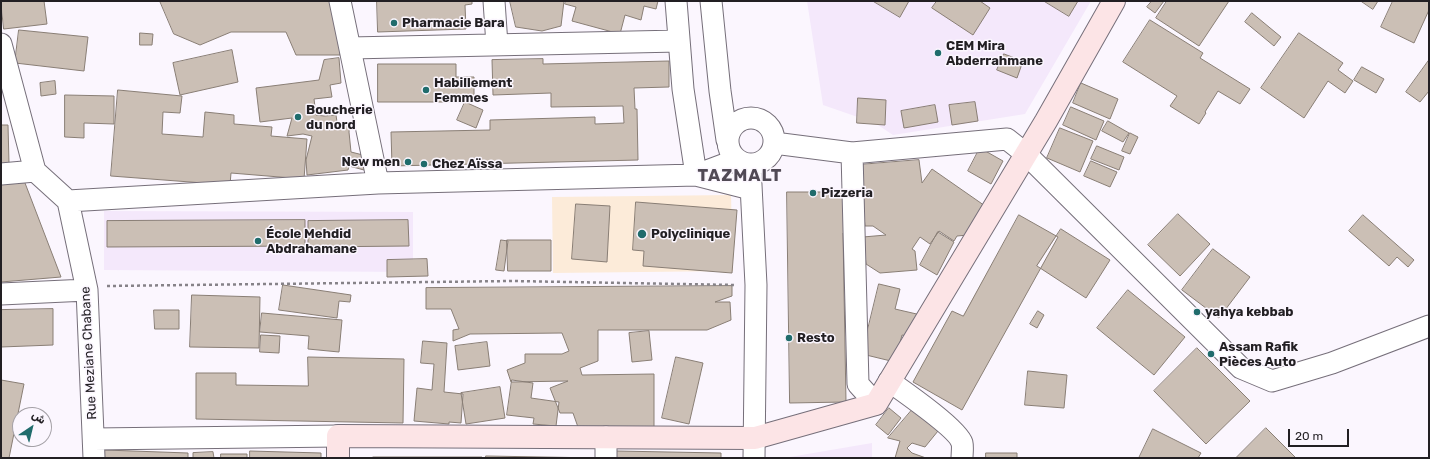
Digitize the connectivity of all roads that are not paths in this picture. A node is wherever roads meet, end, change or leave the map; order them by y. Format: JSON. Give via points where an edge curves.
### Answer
{"nodes":[{"id":1,"x":340,"y":1,"type":"edge"},
{"id":2,"x":494,"y":1,"type":"edge"},
{"id":3,"x":676,"y":1,"type":"edge"},
{"id":4,"x":711,"y":1,"type":"edge"},
{"id":5,"x":1114,"y":1,"type":"edge"},
{"id":6,"x":679,"y":41,"type":"junction"},
{"id":7,"x":1,"y":44,"type":"edge"},
{"id":8,"x":497,"y":45,"type":"junction"},
{"id":9,"x":350,"y":48,"type":"junction"},
{"id":10,"x":727,"y":140,"type":"junction"},
{"id":11,"x":774,"y":144,"type":"junction"},
{"id":12,"x":852,"y":152,"type":"junction"},
{"id":13,"x":1026,"y":154,"type":"junction"},
{"id":14,"x":743,"y":163,"type":"junction"},
{"id":15,"x":35,"y":171,"type":"junction"},
{"id":16,"x":1,"y":174,"type":"edge"},
{"id":17,"x":696,"y":175,"type":"junction"},
{"id":18,"x":378,"y":183,"type":"junction"},
{"id":19,"x":751,"y":189,"type":"junction"},
{"id":20,"x":68,"y":201,"type":"junction"},
{"id":21,"x":87,"y":290,"type":"junction"},
{"id":22,"x":1,"y":294,"type":"edge"},
{"id":23,"x":1429,"y":326,"type":"edge"},
{"id":24,"x":889,"y":381,"type":"junction"},
{"id":25,"x":876,"y":404,"type":"junction"},
{"id":26,"x":338,"y":436,"type":"junction"},
{"id":27,"x":94,"y":448,"type":"edge"},
{"id":28,"x":606,"y":448,"type":"edge"},
{"id":29,"x":754,"y":448,"type":"edge"},
{"id":30,"x":338,"y":458,"type":"edge"},
{"id":31,"x":962,"y":458,"type":"edge"}],
"edges":[{"from":1,"to":9,"type":"street"},
{"from":2,"to":8,"type":"street"},
{"from":3,"to":6,"type":"street"},
{"from":4,"to":10,"type":"street"},
{"from":5,"to":13,"type":"main road"},
{"from":6,"to":8,"type":"street"},
{"from":6,"to":17,"type":"street","via":[[683,89]]},
{"from":7,"to":15,"type":"street"},
{"from":8,"to":9,"type":"street"},
{"from":9,"to":18,"type":"street"},
{"from":10,"to":11,"type":"street","via":[[734,124],[746,118],[754,118],[768,125],[773,132]]},
{"from":10,"to":14,"type":"street","via":[[731,154]]},
{"from":11,"to":12,"type":"street"},
{"from":11,"to":14,"type":"street","via":[[772,152],[758,164]]},
{"from":12,"to":13,"type":"street","via":[[1007,139]]},
{"from":12,"to":25,"type":"street","via":[[858,384]]},
{"from":13,"to":23,"type":"street","via":[[1241,368],[1272,381],[1332,364]]},
{"from":13,"to":24,"type":"main road"},
{"from":14,"to":17,"type":"street"},
{"from":14,"to":19,"type":"street"},
{"from":15,"to":16,"type":"street"},
{"from":15,"to":20,"type":"street"},
{"from":17,"to":18,"type":"street"},
{"from":17,"to":19,"type":"street"},
{"from":18,"to":20,"type":"street"},
{"from":19,"to":29,"type":"street","via":[[756,285]]},
{"from":20,"to":21,"type":"street","name":"Rue Meziane Chabane"},
{"from":21,"to":22,"type":"street"},
{"from":21,"to":27,"type":"street","name":"Rue Meziane Chabane"},
{"from":24,"to":25,"type":"main road"},
{"from":24,"to":31,"type":"street","via":[[953,431],[962,442]]},
{"from":25,"to":29,"type":"main road"},
{"from":26,"to":27,"type":"street"},
{"from":26,"to":28,"type":"main road"},
{"from":26,"to":30,"type":"main road"},
{"from":28,"to":29,"type":"main road"}]}
